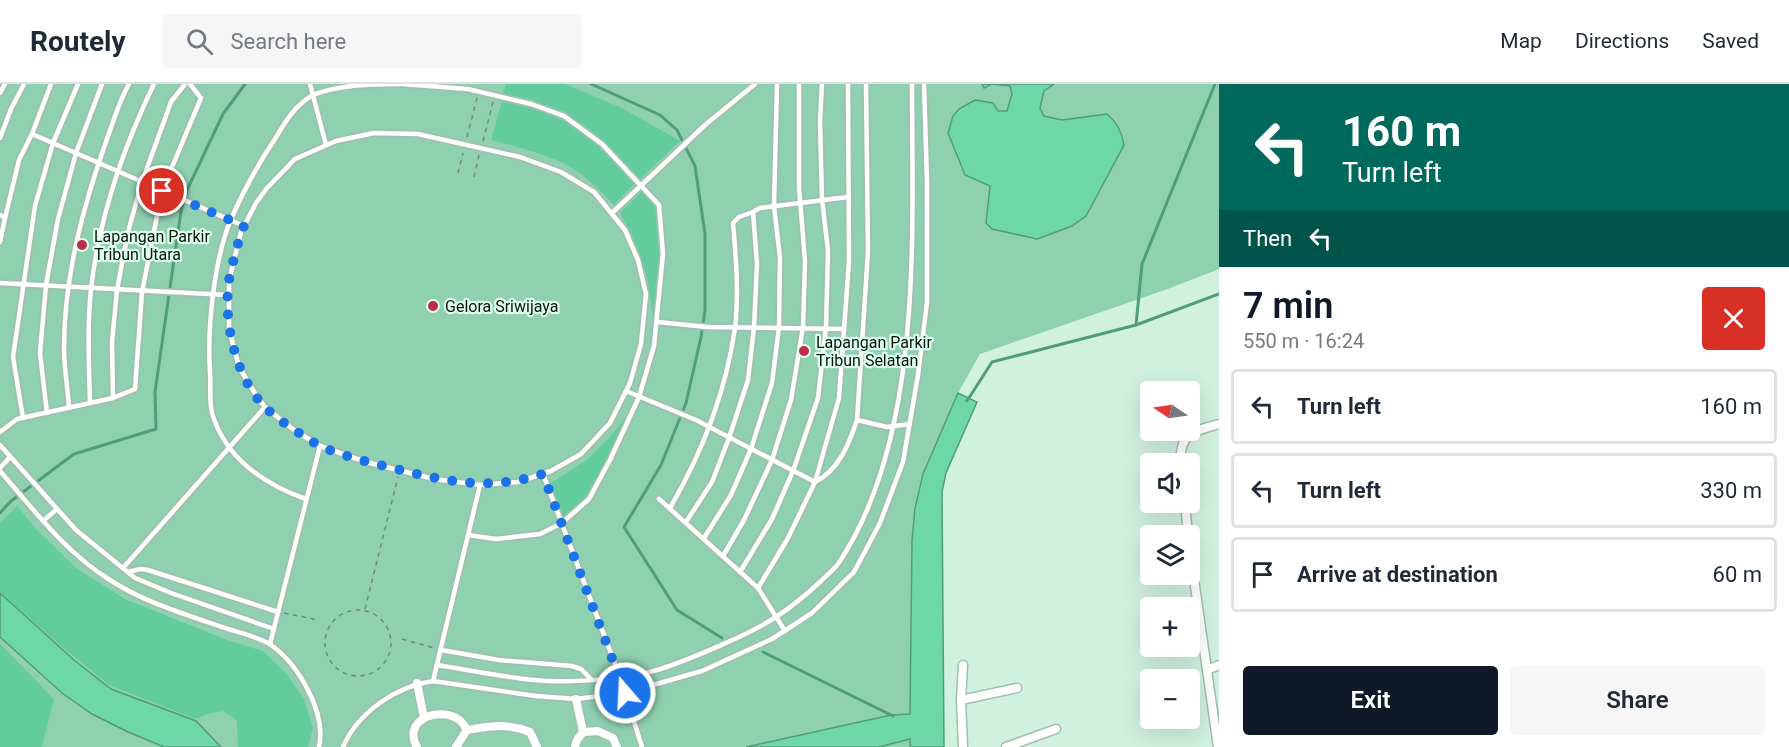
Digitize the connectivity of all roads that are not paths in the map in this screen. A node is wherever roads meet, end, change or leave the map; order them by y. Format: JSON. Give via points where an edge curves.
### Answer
{"nodes":[{"id":1,"x":5,"y":84,"type":"edge"},
{"id":2,"x":24,"y":84,"type":"edge"},
{"id":3,"x":51,"y":84,"type":"edge"},
{"id":4,"x":78,"y":84,"type":"edge"},
{"id":5,"x":102,"y":84,"type":"edge"},
{"id":6,"x":129,"y":84,"type":"edge"},
{"id":7,"x":154,"y":84,"type":"edge"},
{"id":8,"x":184,"y":84,"type":"edge"},
{"id":9,"x":190,"y":84,"type":"edge"},
{"id":10,"x":310,"y":84,"type":"edge"},
{"id":11,"x":400,"y":84,"type":"edge"},
{"id":12,"x":755,"y":84,"type":"edge"},
{"id":13,"x":777,"y":84,"type":"edge"},
{"id":14,"x":799,"y":84,"type":"edge"},
{"id":15,"x":822,"y":84,"type":"edge"},
{"id":16,"x":848,"y":84,"type":"edge"},
{"id":17,"x":866,"y":84,"type":"edge"},
{"id":18,"x":912,"y":84,"type":"edge"},
{"id":19,"x":924,"y":84,"type":"edge"},
{"id":20,"x":0,"y":93,"type":"edge"},
{"id":21,"x":313,"y":96,"type":"junction"},
{"id":22,"x":32,"y":134,"type":"junction"},
{"id":23,"x":0,"y":138,"type":"edge"},
{"id":24,"x":53,"y":143,"type":"junction"},
{"id":25,"x":326,"y":145,"type":"junction"},
{"id":26,"x":76,"y":153,"type":"junction"},
{"id":27,"x":98,"y":163,"type":"junction"},
{"id":28,"x":118,"y":171,"type":"junction"},
{"id":29,"x":142,"y":182,"type":"junction"},
{"id":30,"x":641,"y":184,"type":"junction"},
{"id":31,"x":162,"y":191,"type":"junction"},
{"id":32,"x":848,"y":197,"type":"junction"},
{"id":33,"x":822,"y":200,"type":"junction"},
{"id":34,"x":800,"y":202,"type":"junction"},
{"id":35,"x":774,"y":206,"type":"junction"},
{"id":36,"x":753,"y":212,"type":"junction"},
{"id":37,"x":612,"y":213,"type":"junction"},
{"id":38,"x":2,"y":217,"type":"edge"},
{"id":39,"x":231,"y":220,"type":"junction"},
{"id":40,"x":244,"y":226,"type":"junction"},
{"id":41,"x":0,"y":242,"type":"edge"},
{"id":42,"x":0,"y":283,"type":"edge"},
{"id":43,"x":23,"y":284,"type":"junction"},
{"id":44,"x":46,"y":285,"type":"junction"},
{"id":45,"x":69,"y":287,"type":"junction"},
{"id":46,"x":92,"y":288,"type":"junction"},
{"id":47,"x":117,"y":290,"type":"junction"},
{"id":48,"x":142,"y":292,"type":"junction"},
{"id":49,"x":214,"y":295,"type":"junction"},
{"id":50,"x":228,"y":295,"type":"junction"},
{"id":51,"x":658,"y":322,"type":"junction"},
{"id":52,"x":735,"y":327,"type":"junction"},
{"id":53,"x":754,"y":327,"type":"junction"},
{"id":54,"x":779,"y":327,"type":"junction"},
{"id":55,"x":803,"y":327,"type":"junction"},
{"id":56,"x":826,"y":327,"type":"junction"},
{"id":57,"x":844,"y":329,"type":"junction"},
{"id":58,"x":641,"y":344,"type":"junction"},
{"id":59,"x":654,"y":346,"type":"junction"},
{"id":60,"x":626,"y":391,"type":"junction"},
{"id":61,"x":639,"y":397,"type":"junction"},
{"id":62,"x":113,"y":398,"type":"junction"},
{"id":63,"x":90,"y":403,"type":"junction"},
{"id":64,"x":265,"y":407,"type":"junction"},
{"id":65,"x":69,"y":408,"type":"junction"},
{"id":66,"x":47,"y":413,"type":"junction"},
{"id":67,"x":23,"y":418,"type":"junction"},
{"id":68,"x":857,"y":420,"type":"junction"},
{"id":69,"x":910,"y":424,"type":"junction"},
{"id":70,"x":1219,"y":424,"type":"edge"},
{"id":71,"x":893,"y":425,"type":"junction"},
{"id":72,"x":709,"y":427,"type":"junction"},
{"id":73,"x":0,"y":432,"type":"edge"},
{"id":74,"x":729,"y":438,"type":"junction"},
{"id":75,"x":0,"y":445,"type":"edge"},
{"id":76,"x":320,"y":446,"type":"junction"},
{"id":77,"x":229,"y":448,"type":"junction"},
{"id":78,"x":751,"y":449,"type":"junction"},
{"id":79,"x":1181,"y":453,"type":"edge"},
{"id":80,"x":10,"y":457,"type":"junction"},
{"id":81,"x":772,"y":460,"type":"junction"},
{"id":82,"x":0,"y":469,"type":"edge"},
{"id":83,"x":793,"y":471,"type":"junction"},
{"id":84,"x":543,"y":474,"type":"junction"},
{"id":85,"x":815,"y":482,"type":"junction"},
{"id":86,"x":480,"y":485,"type":"junction"},
{"id":87,"x":306,"y":499,"type":"junction"},
{"id":88,"x":659,"y":499,"type":"dead end"},
{"id":89,"x":670,"y":508,"type":"junction"},
{"id":90,"x":57,"y":509,"type":"junction"},
{"id":91,"x":43,"y":521,"type":"junction"},
{"id":92,"x":686,"y":522,"type":"junction"},
{"id":93,"x":562,"y":524,"type":"junction"},
{"id":94,"x":468,"y":535,"type":"junction"},
{"id":95,"x":704,"y":538,"type":"junction"},
{"id":96,"x":723,"y":556,"type":"junction"},
{"id":97,"x":123,"y":568,"type":"junction"},
{"id":98,"x":128,"y":572,"type":"junction"},
{"id":99,"x":740,"y":572,"type":"junction"},
{"id":100,"x":1195,"y":585,"type":"edge"},
{"id":101,"x":758,"y":588,"type":"junction"},
{"id":102,"x":278,"y":612,"type":"junction"},
{"id":103,"x":777,"y":616,"type":"junction"},
{"id":104,"x":273,"y":629,"type":"junction"},
{"id":105,"x":785,"y":631,"type":"junction"},
{"id":106,"x":270,"y":644,"type":"junction"},
{"id":107,"x":441,"y":650,"type":"junction"},
{"id":108,"x":437,"y":665,"type":"junction"},
{"id":109,"x":963,"y":665,"type":"dead end"},
{"id":110,"x":1219,"y":665,"type":"edge"},
{"id":111,"x":1207,"y":670,"type":"junction"},
{"id":112,"x":620,"y":677,"type":"junction"},
{"id":113,"x":591,"y":679,"type":"junction"},
{"id":114,"x":433,"y":681,"type":"junction"},
{"id":115,"x":417,"y":683,"type":"junction"},
{"id":116,"x":1017,"y":688,"type":"dead end"},
{"id":117,"x":625,"y":693,"type":"junction"},
{"id":118,"x":576,"y":699,"type":"junction"},
{"id":119,"x":961,"y":700,"type":"junction"},
{"id":120,"x":424,"y":718,"type":"junction"},
{"id":121,"x":1056,"y":729,"type":"dead end"},
{"id":122,"x":467,"y":730,"type":"junction"},
{"id":123,"x":583,"y":732,"type":"junction"},
{"id":124,"x":319,"y":747,"type":"edge"},
{"id":125,"x":343,"y":747,"type":"edge"},
{"id":126,"x":417,"y":747,"type":"edge"},
{"id":127,"x":456,"y":747,"type":"edge"},
{"id":128,"x":537,"y":747,"type":"edge"},
{"id":129,"x":575,"y":747,"type":"edge"},
{"id":130,"x":617,"y":747,"type":"edge"},
{"id":131,"x":642,"y":747,"type":"edge"},
{"id":132,"x":963,"y":747,"type":"edge"},
{"id":133,"x":1006,"y":747,"type":"edge"},
{"id":134,"x":1218,"y":747,"type":"edge"}],
"edges":[{"from":1,"to":20,"type":"lane"},
{"from":2,"to":23,"type":"lane"},
{"from":3,"to":22,"type":"lane"},
{"from":4,"to":24,"type":"lane"},
{"from":5,"to":26,"type":"lane"},
{"from":6,"to":27,"type":"lane"},
{"from":7,"to":28,"type":"lane"},
{"from":8,"to":29,"type":"lane","via":[[171,102]]},
{"from":9,"to":31,"type":"lane","via":[[201,98]]},
{"from":10,"to":21,"type":"lane"},
{"from":11,"to":21,"type":"lane","via":[[344,86]]},
{"from":11,"to":30,"type":"lane","via":[[494,95],[564,116],[602,144]]},
{"from":12,"to":30,"type":"lane"},
{"from":13,"to":35,"type":"lane"},
{"from":14,"to":34,"type":"lane"},
{"from":15,"to":33,"type":"lane"},
{"from":16,"to":32,"type":"lane"},
{"from":17,"to":68,"type":"lane","via":[[868,251]]},
{"from":18,"to":71,"type":"lane","via":[[912,254],[903,372]]},
{"from":19,"to":69,"type":"lane","via":[[927,302]]},
{"from":21,"to":25,"type":"lane"},
{"from":21,"to":39,"type":"lane","via":[[293,110],[261,160]]},
{"from":22,"to":24,"type":"lane"},
{"from":22,"to":38,"type":"lane","via":[[19,160]]},
{"from":24,"to":26,"type":"lane"},
{"from":24,"to":43,"type":"lane","via":[[35,206]]},
{"from":25,"to":37,"type":"lane","via":[[374,133],[418,134],[466,144],[561,172],[594,192]]},
{"from":25,"to":40,"type":"lane","via":[[295,159],[255,203]]},
{"from":26,"to":27,"type":"lane"},
{"from":26,"to":44,"type":"lane"},
{"from":27,"to":28,"type":"lane"},
{"from":27,"to":45,"type":"lane","via":[[80,222]]},
{"from":28,"to":29,"type":"lane"},
{"from":28,"to":46,"type":"lane","via":[[102,227]]},
{"from":29,"to":31,"type":"lane"},
{"from":29,"to":47,"type":"lane"},
{"from":30,"to":37,"type":"lane"},
{"from":30,"to":51,"type":"lane","via":[[659,205],[663,254]]},
{"from":31,"to":39,"type":"lane"},
{"from":31,"to":48,"type":"lane"},
{"from":32,"to":33,"type":"lane"},
{"from":32,"to":57,"type":"lane"},
{"from":33,"to":34,"type":"lane"},
{"from":33,"to":56,"type":"lane","via":[[828,251]]},
{"from":34,"to":35,"type":"lane"},
{"from":34,"to":55,"type":"lane","via":[[805,261]]},
{"from":35,"to":36,"type":"lane"},
{"from":35,"to":54,"type":"lane","via":[[780,258]]},
{"from":36,"to":52,"type":"lane","via":[[733,223],[737,271]]},
{"from":36,"to":53,"type":"lane","via":[[757,264]]},
{"from":37,"to":58,"type":"lane","via":[[625,230],[638,260],[646,294]]},
{"from":38,"to":41,"type":"lane"},
{"from":39,"to":40,"type":"lane"},
{"from":39,"to":49,"type":"lane","via":[[219,258]]},
{"from":40,"to":50,"type":"lane"},
{"from":42,"to":43,"type":"lane"},
{"from":43,"to":44,"type":"lane"},
{"from":43,"to":67,"type":"lane","via":[[13,357]]},
{"from":44,"to":45,"type":"lane"},
{"from":44,"to":66,"type":"lane","via":[[40,353]]},
{"from":45,"to":46,"type":"lane"},
{"from":45,"to":65,"type":"lane","via":[[64,349]]},
{"from":46,"to":47,"type":"lane"},
{"from":46,"to":63,"type":"lane"},
{"from":47,"to":48,"type":"lane"},
{"from":47,"to":62,"type":"lane","via":[[112,342]]},
{"from":48,"to":49,"type":"lane"},
{"from":48,"to":62,"type":"lane","via":[[135,388]]},
{"from":49,"to":50,"type":"lane"},
{"from":49,"to":77,"type":"lane","via":[[209,355],[212,413]]},
{"from":50,"to":64,"type":"lane","via":[[229,329],[239,367]]},
{"from":51,"to":52,"type":"lane"},
{"from":51,"to":59,"type":"lane"},
{"from":52,"to":53,"type":"lane"},
{"from":52,"to":72,"type":"lane"},
{"from":53,"to":54,"type":"lane"},
{"from":53,"to":74,"type":"lane","via":[[748,380]]},
{"from":54,"to":55,"type":"lane"},
{"from":54,"to":78,"type":"lane","via":[[772,383]]},
{"from":55,"to":56,"type":"lane"},
{"from":55,"to":81,"type":"lane","via":[[791,400]]},
{"from":56,"to":57,"type":"lane"},
{"from":56,"to":83,"type":"lane","via":[[818,398]]},
{"from":57,"to":85,"type":"lane","via":[[839,398]]},
{"from":58,"to":59,"type":"lane"},
{"from":58,"to":60,"type":"lane"},
{"from":59,"to":61,"type":"lane"},
{"from":60,"to":61,"type":"lane"},
{"from":60,"to":84,"type":"lane","via":[[610,423],[581,454]]},
{"from":61,"to":72,"type":"lane"},
{"from":61,"to":93,"type":"lane","via":[[589,500]]},
{"from":62,"to":63,"type":"lane"},
{"from":63,"to":65,"type":"lane"},
{"from":64,"to":76,"type":"lane"},
{"from":64,"to":77,"type":"lane"},
{"from":65,"to":66,"type":"lane"},
{"from":66,"to":67,"type":"lane"},
{"from":67,"to":73,"type":"lane"},
{"from":68,"to":71,"type":"lane"},
{"from":68,"to":85,"type":"lane","via":[[838,462]]},
{"from":69,"to":71,"type":"lane"},
{"from":69,"to":105,"type":"lane","via":[[903,462],[880,523],[854,572],[812,613]]},
{"from":70,"to":79,"type":"street","via":[[1190,433],[1182,441]]},
{"from":71,"to":103,"type":"lane","via":[[864,519],[839,563]]},
{"from":72,"to":74,"type":"lane"},
{"from":72,"to":89,"type":"lane","via":[[689,476]]},
{"from":74,"to":78,"type":"lane"},
{"from":74,"to":92,"type":"lane","via":[[712,482]]},
{"from":75,"to":80,"type":"lane"},
{"from":76,"to":86,"type":"lane","via":[[434,479]]},
{"from":76,"to":87,"type":"lane"},
{"from":77,"to":87,"type":"lane","via":[[266,481]]},
{"from":77,"to":97,"type":"lane"},
{"from":78,"to":81,"type":"lane"},
{"from":78,"to":95,"type":"lane","via":[[731,495]]},
{"from":80,"to":82,"type":"lane"},
{"from":80,"to":90,"type":"lane"},
{"from":81,"to":83,"type":"lane"},
{"from":81,"to":96,"type":"lane"},
{"from":82,"to":91,"type":"lane"},
{"from":83,"to":85,"type":"lane"},
{"from":83,"to":99,"type":"lane","via":[[772,519]]},
{"from":84,"to":86,"type":"lane","via":[[518,482]]},
{"from":84,"to":93,"type":"lane"},
{"from":85,"to":101,"type":"lane"},
{"from":86,"to":94,"type":"lane"},
{"from":87,"to":102,"type":"lane"},
{"from":88,"to":89,"type":"lane"},
{"from":89,"to":92,"type":"lane"},
{"from":90,"to":91,"type":"lane"},
{"from":90,"to":97,"type":"lane"},
{"from":91,"to":106,"type":"lane","via":[[64,545],[110,580],[167,607]]},
{"from":92,"to":95,"type":"lane"},
{"from":93,"to":94,"type":"lane","via":[[540,534],[496,538]]},
{"from":93,"to":112,"type":"lane"},
{"from":94,"to":107,"type":"lane"},
{"from":95,"to":96,"type":"lane"},
{"from":96,"to":99,"type":"lane"},
{"from":97,"to":98,"type":"lane"},
{"from":98,"to":102,"type":"lane","via":[[148,570]]},
{"from":98,"to":104,"type":"lane","via":[[171,593]]},
{"from":99,"to":101,"type":"lane"},
{"from":100,"to":111,"type":"street"},
{"from":101,"to":103,"type":"lane"},
{"from":102,"to":104,"type":"lane"},
{"from":103,"to":105,"type":"lane"},
{"from":103,"to":112,"type":"lane","via":[[762,627],[698,655]]},
{"from":104,"to":106,"type":"lane"},
{"from":105,"to":117,"type":"lane","via":[[702,671]]},
{"from":106,"to":124,"type":"lane","via":[[294,667],[315,705],[322,737]]},
{"from":107,"to":108,"type":"lane"},
{"from":107,"to":113,"type":"lane","via":[[572,666]]},
{"from":108,"to":113,"type":"lane","via":[[535,680]]},
{"from":108,"to":114,"type":"lane"},
{"from":109,"to":119,"type":"street"},
{"from":110,"to":111,"type":"street"},
{"from":111,"to":134,"type":"street"},
{"from":112,"to":113,"type":"lane"},
{"from":112,"to":117,"type":"lane"},
{"from":114,"to":115,"type":"lane"},
{"from":114,"to":118,"type":"lane"},
{"from":115,"to":120,"type":"street"},
{"from":115,"to":125,"type":"lane","via":[[392,695],[363,718]]},
{"from":116,"to":119,"type":"street"},
{"from":117,"to":118,"type":"lane"},
{"from":117,"to":131,"type":"lane"},
{"from":118,"to":123,"type":"street"},
{"from":119,"to":132,"type":"street"},
{"from":120,"to":122,"type":"street","via":[[438,712],[459,719]]},
{"from":120,"to":126,"type":"street","via":[[413,737]]},
{"from":121,"to":133,"type":"street"},
{"from":122,"to":127,"type":"street"},
{"from":122,"to":128,"type":"street","via":[[513,726],[530,732]]},
{"from":123,"to":129,"type":"street"},
{"from":123,"to":130,"type":"street","via":[[598,731],[613,738]]}]}
